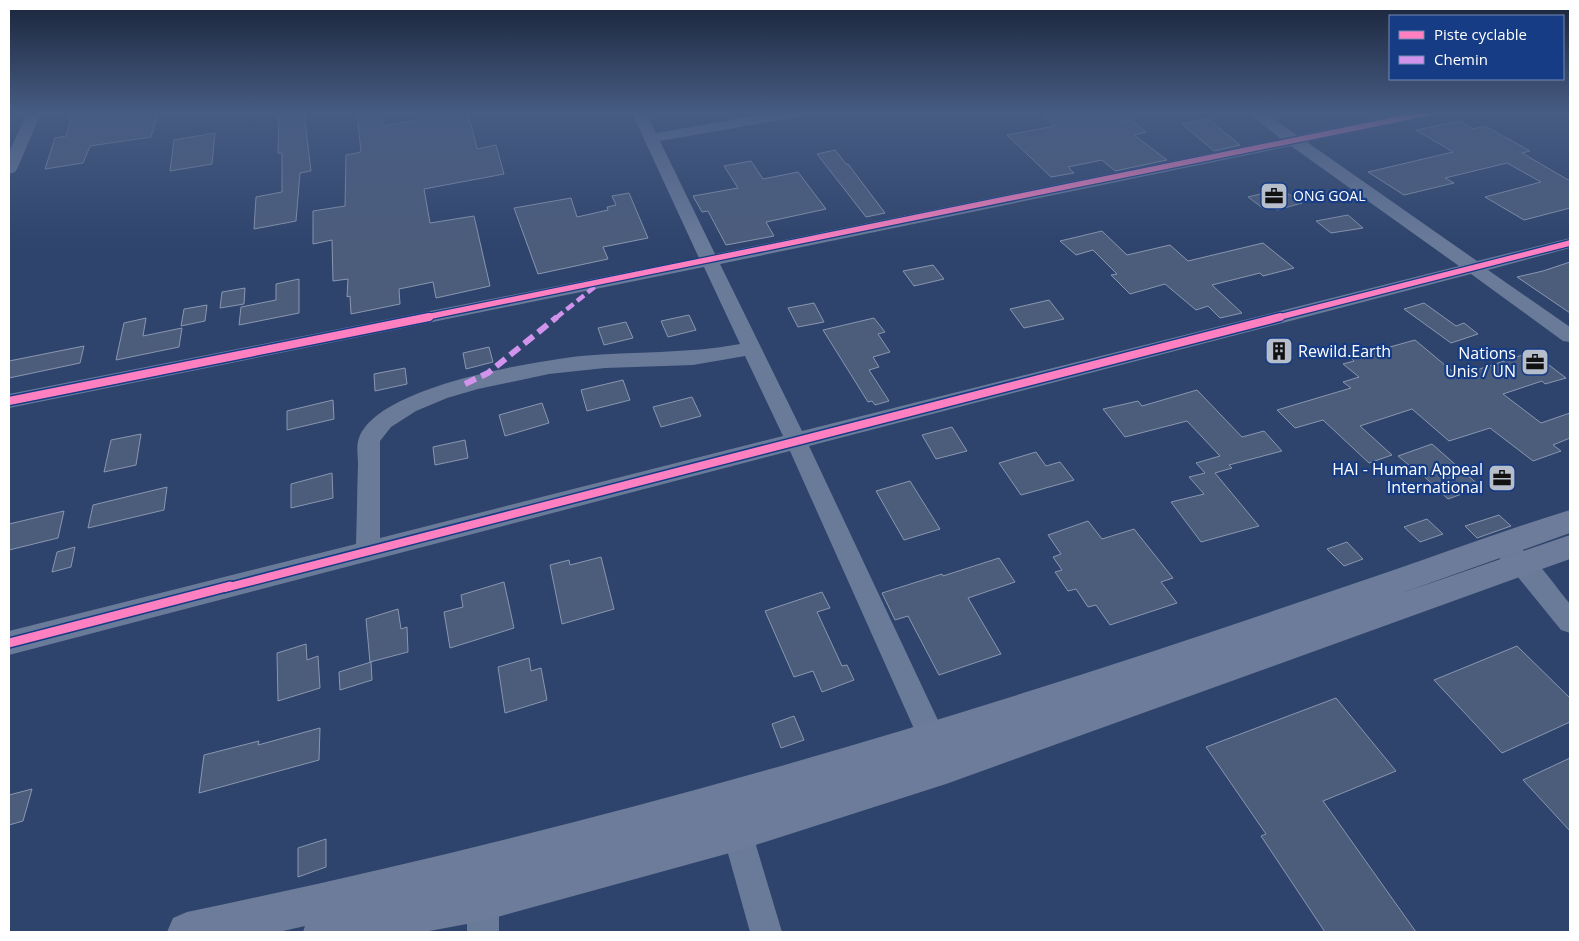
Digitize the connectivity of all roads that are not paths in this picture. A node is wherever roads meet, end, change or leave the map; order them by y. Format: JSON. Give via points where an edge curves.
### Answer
{"nodes":[{"id":1,"x":15,"y":157,"type":"edge"},
{"id":2,"x":660,"y":157,"type":"edge"},
{"id":3,"x":1212,"y":157,"type":"edge"},
{"id":4,"x":1318,"y":157,"type":"edge"},
{"id":5,"x":9,"y":170,"type":"edge"},
{"id":6,"x":1570,"y":243,"type":"edge"},
{"id":7,"x":709,"y":261,"type":"junction"},
{"id":8,"x":1474,"y":268,"type":"junction"},
{"id":9,"x":1570,"y":336,"type":"edge"},
{"id":10,"x":753,"y":348,"type":"junction"},
{"id":11,"x":9,"y":401,"type":"edge"},
{"id":12,"x":796,"y":441,"type":"junction"},
{"id":13,"x":1570,"y":520,"type":"edge"},
{"id":14,"x":1570,"y":547,"type":"edge"},
{"id":15,"x":368,"y":551,"type":"junction"},
{"id":16,"x":1511,"y":554,"type":"junction"},
{"id":17,"x":1570,"y":622,"type":"edge"},
{"id":18,"x":9,"y":644,"type":"edge"},
{"id":19,"x":939,"y":752,"type":"junction"},
{"id":20,"x":737,"y":832,"type":"junction"},
{"id":21,"x":482,"y":864,"type":"junction"},
{"id":22,"x":483,"y":917,"type":"edge"},
{"id":23,"x":187,"y":932,"type":"edge"},
{"id":24,"x":323,"y":932,"type":"edge"},
{"id":25,"x":766,"y":932,"type":"edge"}],
"edges":[{"from":1,"to":5,"type":"street"},
{"from":2,"to":7,"type":"street"},
{"from":3,"to":7,"type":"street"},
{"from":4,"to":8,"type":"street"},
{"from":6,"to":8,"type":"street"},
{"from":7,"to":10,"type":"street"},
{"from":7,"to":11,"type":"street"},
{"from":8,"to":9,"type":"street"},
{"from":8,"to":12,"type":"street"},
{"from":10,"to":12,"type":"street"},
{"from":10,"to":15,"type":"street","via":[[693,358],[606,361],[543,369],[465,384],[406,408],[376,427],[369,439]]},
{"from":12,"to":15,"type":"street"},
{"from":12,"to":19,"type":"street"},
{"from":13,"to":16,"type":"highway"},
{"from":14,"to":16,"type":"highway"},
{"from":15,"to":18,"type":"street"},
{"from":16,"to":17,"type":"street"},
{"from":16,"to":19,"type":"highway"},
{"from":19,"to":20,"type":"highway"},
{"from":19,"to":21,"type":"highway","via":[[739,796]]},
{"from":20,"to":22,"type":"highway"},
{"from":20,"to":25,"type":"street"},
{"from":21,"to":22,"type":"street"},
{"from":21,"to":23,"type":"highway","via":[[278,914]]},
{"from":22,"to":24,"type":"highway"}]}
